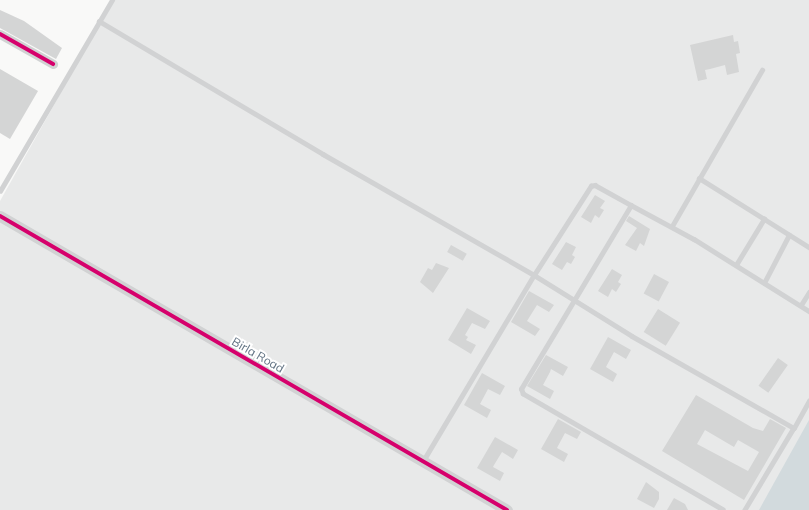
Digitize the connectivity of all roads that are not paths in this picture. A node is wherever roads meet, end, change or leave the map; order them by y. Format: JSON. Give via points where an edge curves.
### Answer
{"nodes":[{"id":1,"x":112,"y":0,"type":"edge"},
{"id":2,"x":99,"y":21,"type":"junction"},
{"id":3,"x":0,"y":34,"type":"edge"},
{"id":4,"x":53,"y":64,"type":"dead end"},
{"id":5,"x":762,"y":70,"type":"dead end"},
{"id":6,"x":699,"y":178,"type":"junction"},
{"id":7,"x":0,"y":191,"type":"edge"},
{"id":8,"x":631,"y":205,"type":"junction"},
{"id":9,"x":0,"y":216,"type":"edge"},
{"id":10,"x":764,"y":220,"type":"junction"},
{"id":11,"x":672,"y":226,"type":"junction"},
{"id":12,"x":789,"y":235,"type":"junction"},
{"id":13,"x":809,"y":247,"type":"edge"},
{"id":14,"x":736,"y":265,"type":"junction"},
{"id":15,"x":534,"y":275,"type":"junction"},
{"id":16,"x":764,"y":283,"type":"junction"},
{"id":17,"x":809,"y":292,"type":"edge"},
{"id":18,"x":574,"y":299,"type":"junction"},
{"id":19,"x":801,"y":306,"type":"junction"},
{"id":20,"x":809,"y":311,"type":"edge"},
{"id":21,"x":809,"y":401,"type":"edge"},
{"id":22,"x":794,"y":428,"type":"junction"},
{"id":23,"x":423,"y":461,"type":"junction"},
{"id":24,"x":507,"y":510,"type":"edge"},
{"id":25,"x":723,"y":510,"type":"edge"},
{"id":26,"x":745,"y":510,"type":"edge"}],
"edges":[{"from":1,"to":2,"type":"lane"},
{"from":2,"to":7,"type":"lane"},
{"from":2,"to":15,"type":"lane"},
{"from":3,"to":4,"type":"street"},
{"from":5,"to":6,"type":"lane"},
{"from":6,"to":10,"type":"lane"},
{"from":6,"to":11,"type":"lane"},
{"from":8,"to":11,"type":"lane"},
{"from":8,"to":15,"type":"lane","via":[[592,185]]},
{"from":8,"to":18,"type":"lane"},
{"from":9,"to":23,"type":"street","name":"Birla Road"},
{"from":10,"to":12,"type":"lane"},
{"from":10,"to":14,"type":"lane"},
{"from":11,"to":14,"type":"lane"},
{"from":12,"to":13,"type":"lane"},
{"from":12,"to":16,"type":"lane"},
{"from":14,"to":16,"type":"lane"},
{"from":15,"to":18,"type":"lane"},
{"from":15,"to":23,"type":"lane"},
{"from":16,"to":19,"type":"lane"},
{"from":17,"to":19,"type":"lane"},
{"from":18,"to":22,"type":"lane","via":[[632,336]]},
{"from":18,"to":25,"type":"lane","via":[[522,392]]},
{"from":19,"to":20,"type":"lane"},
{"from":21,"to":22,"type":"lane"},
{"from":22,"to":26,"type":"lane"},
{"from":23,"to":24,"type":"street","name":"Birla Road"}]}
